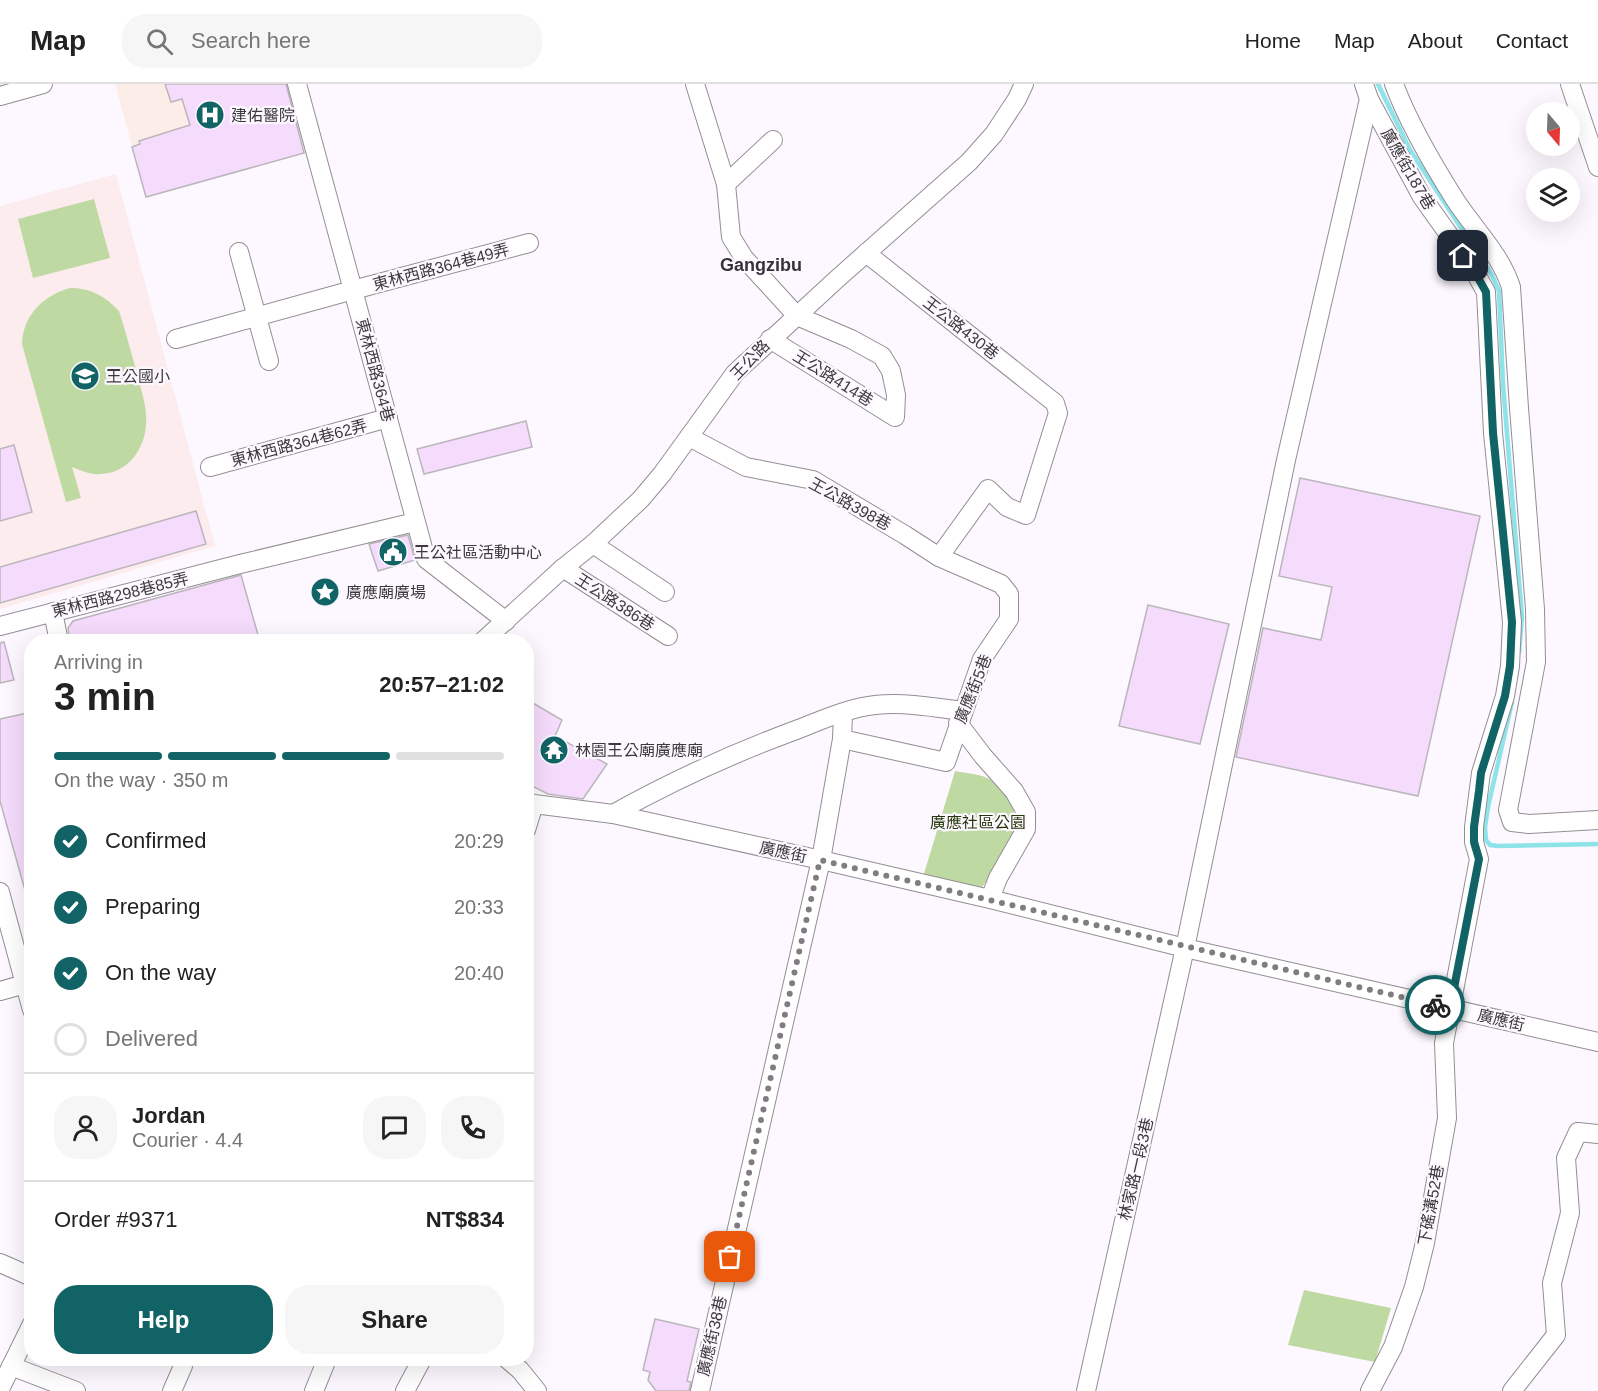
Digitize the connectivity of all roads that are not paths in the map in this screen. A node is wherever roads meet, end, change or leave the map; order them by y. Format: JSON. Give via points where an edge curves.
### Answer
{"nodes":[{"id":1,"x":43,"y":84,"type":"edge"},
{"id":2,"x":297,"y":84,"type":"edge"},
{"id":3,"x":695,"y":84,"type":"edge"},
{"id":4,"x":1024,"y":84,"type":"edge"},
{"id":5,"x":1394,"y":84,"type":"edge"},
{"id":6,"x":1570,"y":84,"type":"edge"},
{"id":7,"x":1366,"y":92,"type":"edge"},
{"id":8,"x":0,"y":96,"type":"edge"},
{"id":9,"x":773,"y":140,"type":"dead end"},
{"id":10,"x":1598,"y":167,"type":"edge"},
{"id":11,"x":726,"y":184,"type":"junction"},
{"id":12,"x":529,"y":243,"type":"dead end"},
{"id":13,"x":239,"y":252,"type":"dead end"},
{"id":14,"x":866,"y":254,"type":"junction"},
{"id":15,"x":353,"y":290,"type":"junction"},
{"id":16,"x":796,"y":316,"type":"junction"},
{"id":17,"x":257,"y":318,"type":"junction"},
{"id":18,"x":176,"y":339,"type":"dead end"},
{"id":19,"x":770,"y":339,"type":"junction"},
{"id":20,"x":269,"y":361,"type":"dead end"},
{"id":21,"x":388,"y":418,"type":"junction"},
{"id":22,"x":689,"y":437,"type":"junction"},
{"id":23,"x":210,"y":467,"type":"dead end"},
{"id":24,"x":415,"y":522,"type":"junction"},
{"id":25,"x":593,"y":544,"type":"junction"},
{"id":26,"x":939,"y":557,"type":"junction"},
{"id":27,"x":563,"y":568,"type":"junction"},
{"id":28,"x":665,"y":592,"type":"dead end"},
{"id":29,"x":53,"y":612,"type":"junction"},
{"id":30,"x":506,"y":621,"type":"junction"},
{"id":31,"x":0,"y":626,"type":"edge"},
{"id":32,"x":57,"y":634,"type":"edge"},
{"id":33,"x":491,"y":634,"type":"edge"},
{"id":34,"x":668,"y":636,"type":"dead end"},
{"id":35,"x":843,"y":713,"type":"junction"},
{"id":36,"x":960,"y":717,"type":"junction"},
{"id":37,"x":842,"y":739,"type":"junction"},
{"id":38,"x":534,"y":804,"type":"edge"},
{"id":39,"x":613,"y":814,"type":"junction"},
{"id":40,"x":1598,"y":820,"type":"edge"},
{"id":41,"x":820,"y":860,"type":"junction"},
{"id":42,"x":0,"y":892,"type":"edge"},
{"id":43,"x":990,"y":899,"type":"junction"},
{"id":44,"x":1185,"y":948,"type":"junction"},
{"id":45,"x":24,"y":970,"type":"edge"},
{"id":46,"x":24,"y":984,"type":"edge"},
{"id":47,"x":0,"y":991,"type":"edge"},
{"id":48,"x":1450,"y":1009,"type":"junction"},
{"id":49,"x":1598,"y":1042,"type":"edge"},
{"id":50,"x":1598,"y":1134,"type":"edge"},
{"id":51,"x":0,"y":1263,"type":"edge"},
{"id":52,"x":24,"y":1274,"type":"edge"},
{"id":53,"x":24,"y":1340,"type":"edge"},
{"id":54,"x":11,"y":1366,"type":"junction"},
{"id":55,"x":183,"y":1366,"type":"edge"},
{"id":56,"x":324,"y":1366,"type":"edge"},
{"id":57,"x":418,"y":1366,"type":"edge"},
{"id":58,"x":515,"y":1366,"type":"edge"},
{"id":59,"x":0,"y":1389,"type":"edge"},
{"id":60,"x":76,"y":1391,"type":"edge"},
{"id":61,"x":172,"y":1391,"type":"edge"},
{"id":62,"x":315,"y":1391,"type":"edge"},
{"id":63,"x":405,"y":1391,"type":"edge"},
{"id":64,"x":537,"y":1391,"type":"edge"},
{"id":65,"x":700,"y":1391,"type":"edge"},
{"id":66,"x":1086,"y":1391,"type":"edge"},
{"id":67,"x":1370,"y":1391,"type":"edge"},
{"id":68,"x":1512,"y":1391,"type":"edge"}],
"edges":[{"from":1,"to":8,"type":"street"},
{"from":2,"to":15,"type":"street","name":"東林西路364巷"},
{"from":3,"to":11,"type":"street"},
{"from":4,"to":14,"type":"street","name":"王公路","via":[[994,134],[969,162]]},
{"from":5,"to":40,"type":"street","via":[[1454,198],[1505,270],[1511,287],[1536,662],[1508,810],[1512,822],[1529,824]]},
{"from":6,"to":10,"type":"street"},
{"from":7,"to":44,"type":"street","name":"林家路一段3巷"},
{"from":7,"to":48,"type":"street","name":"廣應街187巷","via":[[1422,196],[1486,292],[1493,433],[1512,622],[1510,666],[1505,696],[1481,773],[1474,827],[1479,859]]},
{"from":9,"to":11,"type":"street"},
{"from":11,"to":16,"type":"street","via":[[730,237]]},
{"from":12,"to":15,"type":"street","name":"東林西路364巷49弄"},
{"from":13,"to":17,"type":"street"},
{"from":14,"to":16,"type":"street","name":"王公路"},
{"from":14,"to":26,"type":"street","name":"王公路430巷","via":[[1055,403],[1058,413],[1026,515],[1007,507],[988,489]]},
{"from":15,"to":17,"type":"street","name":"東林西路364巷49弄"},
{"from":15,"to":21,"type":"street","name":"東林西路364巷"},
{"from":16,"to":19,"type":"street","name":"王公路"},
{"from":16,"to":19,"type":"street","name":"王公路414巷","via":[[882,356],[891,371],[895,417]]},
{"from":17,"to":18,"type":"street","name":"東林西路364巷49弄"},
{"from":17,"to":20,"type":"street"},
{"from":19,"to":22,"type":"street","name":"王公路","via":[[735,373]]},
{"from":21,"to":23,"type":"street","name":"東林西路364巷62弄"},
{"from":21,"to":24,"type":"street","name":"東林西路364巷"},
{"from":22,"to":25,"type":"street","name":"王公路","via":[[641,499]]},
{"from":22,"to":26,"type":"street","name":"王公路398巷","via":[[746,467],[813,480]]},
{"from":24,"to":29,"type":"street","name":"東林西路298巷85弄"},
{"from":24,"to":30,"type":"street","name":"東林西路364巷","via":[[426,559]]},
{"from":25,"to":27,"type":"street","name":"王公路"},
{"from":25,"to":28,"type":"street"},
{"from":26,"to":36,"type":"street","name":"廣應街5巷","via":[[1001,584],[1011,605],[1009,619],[982,659]]},
{"from":27,"to":30,"type":"street","name":"王公路"},
{"from":27,"to":34,"type":"street","name":"王公路386巷"},
{"from":29,"to":31,"type":"street","name":"東林西路298巷85弄"},
{"from":29,"to":32,"type":"street"},
{"from":30,"to":33,"type":"street","name":"王公路"},
{"from":35,"to":36,"type":"street","via":[[902,703]]},
{"from":35,"to":37,"type":"street","name":"廣應街38巷"},
{"from":35,"to":39,"type":"street","via":[[741,750]]},
{"from":36,"to":37,"type":"street","name":"廣應街5巷","via":[[946,762]]},
{"from":36,"to":43,"type":"street","via":[[983,756],[1014,791],[1026,812],[1026,829]]},
{"from":37,"to":41,"type":"street","name":"廣應街38巷"},
{"from":38,"to":39,"type":"street","name":"廣應街"},
{"from":39,"to":41,"type":"street","name":"廣應街"},
{"from":41,"to":43,"type":"street","name":"廣應街"},
{"from":41,"to":65,"type":"street","name":"廣應街38巷"},
{"from":42,"to":45,"type":"street"},
{"from":43,"to":44,"type":"street","name":"廣應街"},
{"from":44,"to":48,"type":"street","name":"廣應街"},
{"from":44,"to":66,"type":"street","name":"林家路一段3巷"},
{"from":46,"to":47,"type":"street"},
{"from":48,"to":49,"type":"street","name":"廣應街"},
{"from":48,"to":67,"type":"street","name":"下磘溝52巷","via":[[1444,1043],[1447,1118],[1425,1243],[1393,1347]]},
{"from":50,"to":68,"type":"street","via":[[1578,1132],[1566,1158],[1570,1213],[1552,1283],[1556,1335]]},
{"from":51,"to":52,"type":"street"},
{"from":53,"to":54,"type":"street"},
{"from":54,"to":59,"type":"street"},
{"from":54,"to":60,"type":"street"},
{"from":55,"to":61,"type":"street"},
{"from":56,"to":62,"type":"street"},
{"from":57,"to":63,"type":"street"},
{"from":58,"to":64,"type":"street"}]}
